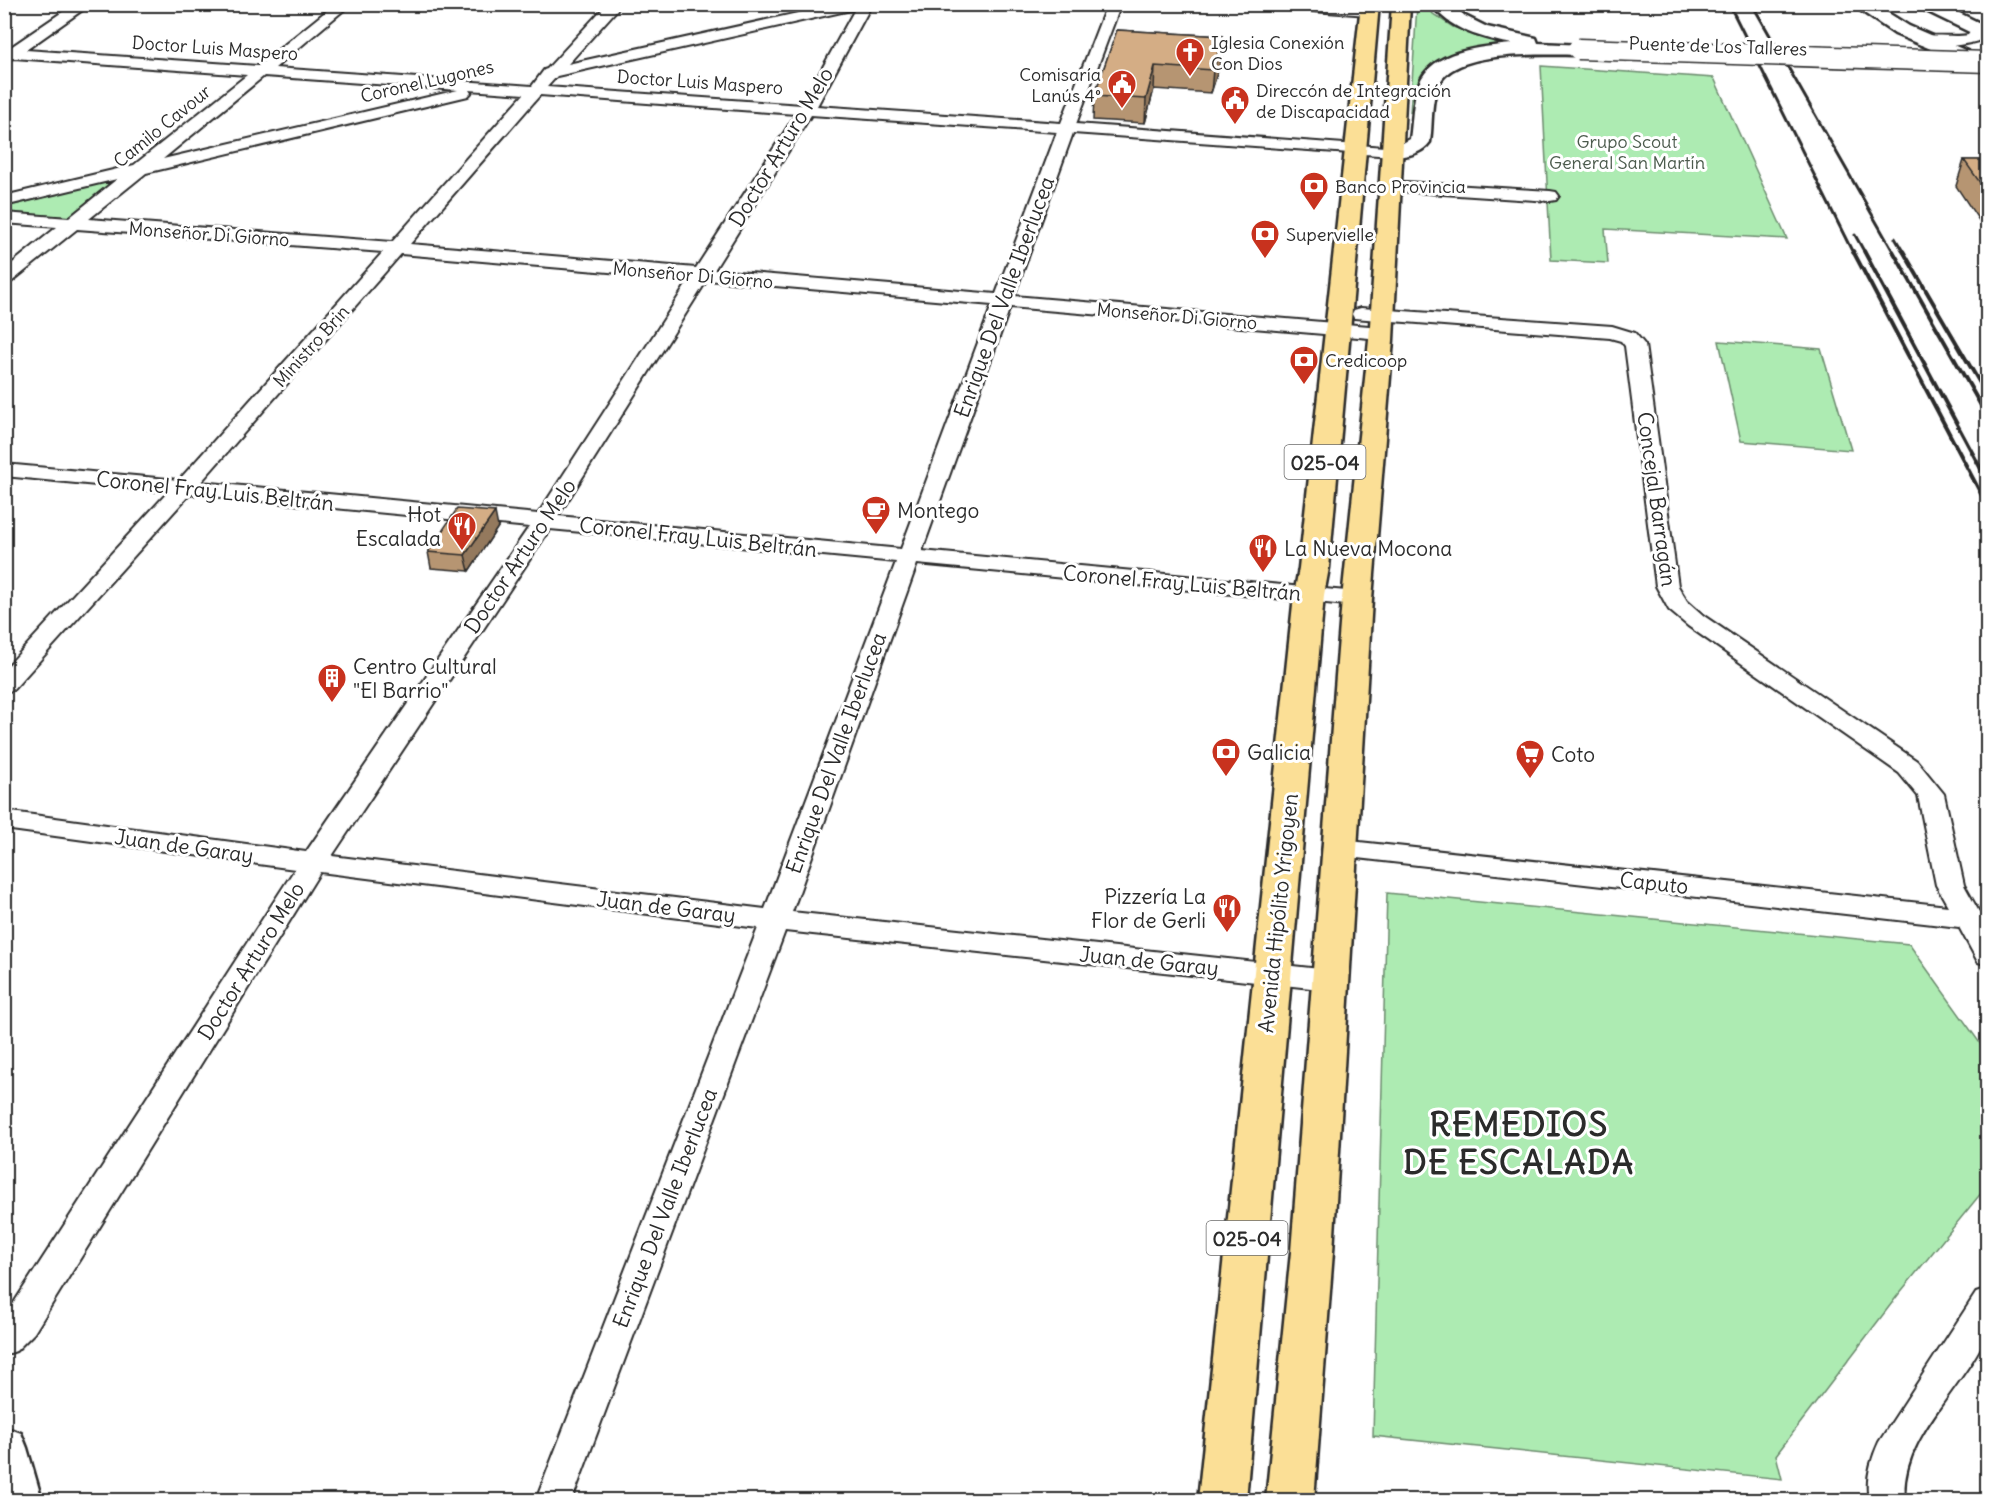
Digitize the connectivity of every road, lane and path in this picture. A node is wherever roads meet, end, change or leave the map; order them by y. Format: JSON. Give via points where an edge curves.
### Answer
{"nodes":[{"id":1,"x":84,"y":4,"type":"edge"},
{"id":2,"x":344,"y":4,"type":"edge"},
{"id":3,"x":615,"y":4,"type":"edge"},
{"id":4,"x":859,"y":4,"type":"edge"},
{"id":5,"x":865,"y":4,"type":"edge"},
{"id":6,"x":1114,"y":4,"type":"edge"},
{"id":7,"x":1270,"y":4,"type":"edge"},
{"id":8,"x":1401,"y":4,"type":"edge"},
{"id":9,"x":1440,"y":4,"type":"edge"},
{"id":10,"x":1457,"y":4,"type":"edge"},
{"id":11,"x":1860,"y":4,"type":"edge"},
{"id":12,"x":1936,"y":6,"type":"edge"},
{"id":13,"x":1369,"y":8,"type":"edge"},
{"id":14,"x":1983,"y":33,"type":"edge"},
{"id":15,"x":1920,"y":40,"type":"junction"},
{"id":16,"x":1578,"y":49,"type":"junction"},
{"id":17,"x":7,"y":55,"type":"edge"},
{"id":18,"x":1988,"y":55,"type":"edge"},
{"id":19,"x":1988,"y":62,"type":"edge"},
{"id":20,"x":1988,"y":67,"type":"edge"},
{"id":21,"x":262,"y":71,"type":"junction"},
{"id":22,"x":552,"y":72,"type":"junction"},
{"id":23,"x":488,"y":87,"type":"junction"},
{"id":24,"x":536,"y":90,"type":"junction"},
{"id":25,"x":807,"y":109,"type":"junction"},
{"id":26,"x":1067,"y":127,"type":"junction"},
{"id":27,"x":1354,"y":148,"type":"junction"},
{"id":28,"x":1392,"y":151,"type":"junction"},
{"id":29,"x":140,"y":169,"type":"junction"},
{"id":30,"x":1389,"y":186,"type":"junction"},
{"id":31,"x":1550,"y":196,"type":"dead end"},
{"id":32,"x":4,"y":201,"type":"edge"},
{"id":33,"x":4,"y":218,"type":"edge"},
{"id":34,"x":72,"y":224,"type":"junction"},
{"id":35,"x":398,"y":248,"type":"junction"},
{"id":36,"x":701,"y":275,"type":"junction"},
{"id":37,"x":4,"y":279,"type":"edge"},
{"id":38,"x":1002,"y":302,"type":"junction"},
{"id":39,"x":1339,"y":321,"type":"junction"},
{"id":40,"x":1381,"y":324,"type":"junction"},
{"id":41,"x":4,"y":470,"type":"edge"},
{"id":42,"x":184,"y":488,"type":"junction"},
{"id":43,"x":543,"y":523,"type":"junction"},
{"id":44,"x":909,"y":558,"type":"junction"},
{"id":45,"x":1309,"y":595,"type":"junction"},
{"id":46,"x":1357,"y":599,"type":"junction"},
{"id":47,"x":4,"y":685,"type":"edge"},
{"id":48,"x":4,"y":820,"type":"edge"},
{"id":49,"x":1341,"y":849,"type":"junction"},
{"id":50,"x":312,"y":864,"type":"junction"},
{"id":51,"x":1967,"y":918,"type":"junction"},
{"id":52,"x":774,"y":920,"type":"junction"},
{"id":53,"x":1988,"y":955,"type":"edge"},
{"id":54,"x":1272,"y":975,"type":"junction"},
{"id":55,"x":1329,"y":980,"type":"junction"},
{"id":56,"x":1988,"y":1303,"type":"edge"},
{"id":57,"x":4,"y":1341,"type":"edge"},
{"id":58,"x":4,"y":1448,"type":"edge"},
{"id":59,"x":18,"y":1500,"type":"edge"},
{"id":60,"x":554,"y":1500,"type":"edge"},
{"id":61,"x":1222,"y":1500,"type":"edge"},
{"id":62,"x":1290,"y":1500,"type":"edge"},
{"id":63,"x":1887,"y":1500,"type":"edge"}],
"edges":[{"from":1,"to":17,"type":"street"},
{"from":2,"to":21,"type":"street","name":"Camilo Cavour"},
{"from":3,"to":22,"type":"street","name":"Ministro Brin"},
{"from":4,"to":22,"type":"street","name":"Coronel Lugones"},
{"from":5,"to":25,"type":"street","name":"Doctor Arturo Melo"},
{"from":6,"to":26,"type":"street","name":"Enrique Del Valle Iberlucea"},
{"from":7,"to":13,"type":"street"},
{"from":8,"to":28,"type":"main road","number":"025-04"},
{"from":9,"to":16,"type":"main road","name":"Puente de Los Talleres","via":[[1458,21],[1498,35]]},
{"from":10,"to":18,"type":"main road","name":"Puente de Los Talleres","via":[[1482,24],[1552,40]]},
{"from":11,"to":15,"type":"main road"},
{"from":12,"to":14,"type":"main road"},
{"from":13,"to":27,"type":"main road","name":"Avenida Hipólito Yrigoyen","number":"025-04"},
{"from":14,"to":15,"type":"street","via":[[1956,42]]},
{"from":15,"to":20,"type":"main road"},
{"from":16,"to":19,"type":"main road","name":"Puente de Los Talleres","bridge":true},
{"from":16,"to":28,"type":"main road","name":"Puente de Los Talleres","via":[[1497,52],[1441,66],[1429,81],[1420,142]]},
{"from":17,"to":21,"type":"street","name":"Doctor Luis Maspero"},
{"from":21,"to":23,"type":"street","name":"Doctor Luis Maspero"},
{"from":21,"to":29,"type":"street","name":"Camilo Cavour"},
{"from":22,"to":23,"type":"street","name":"Coronel Lugones"},
{"from":22,"to":24,"type":"street","name":"Ministro Brin"},
{"from":23,"to":24,"type":"street","name":"Doctor Luis Maspero"},
{"from":23,"to":29,"type":"street","name":"Coronel Lugones"},
{"from":24,"to":25,"type":"street","name":"Doctor Luis Maspero"},
{"from":24,"to":35,"type":"street","name":"Ministro Brin"},
{"from":25,"to":26,"type":"street","name":"Doctor Luis Maspero"},
{"from":25,"to":36,"type":"street","name":"Doctor Arturo Melo"},
{"from":26,"to":27,"type":"street","name":"Doctor Luis Maspero"},
{"from":26,"to":38,"type":"street","name":"Enrique Del Valle Iberlucea"},
{"from":27,"to":28,"type":"street","name":"Doctor Luis Maspero"},
{"from":27,"to":39,"type":"main road","name":"Avenida Hipólito Yrigoyen","number":"025-04"},
{"from":28,"to":30,"type":"main road","number":"025-04"},
{"from":29,"to":32,"type":"street","name":"Coronel Lugones"},
{"from":29,"to":34,"type":"street","name":"Camilo Cavour"},
{"from":30,"to":31,"type":"street"},
{"from":30,"to":40,"type":"main road","number":"025-04"},
{"from":33,"to":34,"type":"street","name":"Monseñor Di Giorno"},
{"from":34,"to":35,"type":"street","name":"Monseñor Di Giorno"},
{"from":34,"to":37,"type":"street","name":"Camilo Cavour"},
{"from":35,"to":36,"type":"street","name":"Monseñor Di Giorno"},
{"from":35,"to":42,"type":"street","name":"Ministro Brin"},
{"from":36,"to":38,"type":"street","name":"Monseñor Di Giorno"},
{"from":36,"to":43,"type":"street","name":"Doctor Arturo Melo"},
{"from":38,"to":39,"type":"street","name":"Monseñor Di Giorno"},
{"from":38,"to":44,"type":"street","name":"Enrique Del Valle Iberlucea"},
{"from":39,"to":40,"type":"street","name":"Monseñor Di Giorno"},
{"from":39,"to":45,"type":"main road","name":"Avenida Hipólito Yrigoyen","number":"025-04"},
{"from":40,"to":46,"type":"main road","number":"025-04"},
{"from":40,"to":51,"type":"street","name":"Concejal Barragán","via":[[1612,332],[1629,337],[1635,345],[1666,586],[1671,596],[1696,621],[1922,780],[1931,794],[1950,885]]},
{"from":41,"to":42,"type":"street","name":"Coronel Fray Luis Beltrán"},
{"from":42,"to":43,"type":"street","name":"Coronel Fray Luis Beltrán"},
{"from":42,"to":47,"type":"street","name":"Ministro Brin"},
{"from":43,"to":44,"type":"street","name":"Coronel Fray Luis Beltrán"},
{"from":43,"to":50,"type":"street","name":"Doctor Arturo Melo"},
{"from":44,"to":45,"type":"street","name":"Coronel Fray Luis Beltrán"},
{"from":44,"to":52,"type":"street","name":"Enrique Del Valle Iberlucea"},
{"from":45,"to":46,"type":"street","name":"Coronel Fray Luis Beltrán"},
{"from":45,"to":54,"type":"main road","name":"Avenida Hipólito Yrigoyen","number":"025-04"},
{"from":46,"to":49,"type":"main road","number":"025-04"},
{"from":48,"to":50,"type":"street","name":"Juan de Garay"},
{"from":49,"to":51,"type":"street","name":"Caputo"},
{"from":49,"to":55,"type":"main road","number":"025-04"},
{"from":50,"to":52,"type":"street","name":"Juan de Garay"},
{"from":50,"to":57,"type":"street","name":"Doctor Arturo Melo","via":[[22,1323]]},
{"from":51,"to":53,"type":"street","name":"Concejal Barragán"},
{"from":52,"to":54,"type":"street","name":"Juan de Garay"},
{"from":52,"to":60,"type":"street","name":"Enrique Del Valle Iberlucea"},
{"from":54,"to":55,"type":"street","name":"Juan de Garay"},
{"from":54,"to":61,"type":"main road","name":"Avenida Hipólito Yrigoyen","number":"025-04"},
{"from":55,"to":62,"type":"main road","number":"025-04","via":[[1312,1252]]},
{"from":56,"to":63,"type":"street","via":[[1892,1452],[1885,1488]]},
{"from":58,"to":59,"type":"main road"}]}
